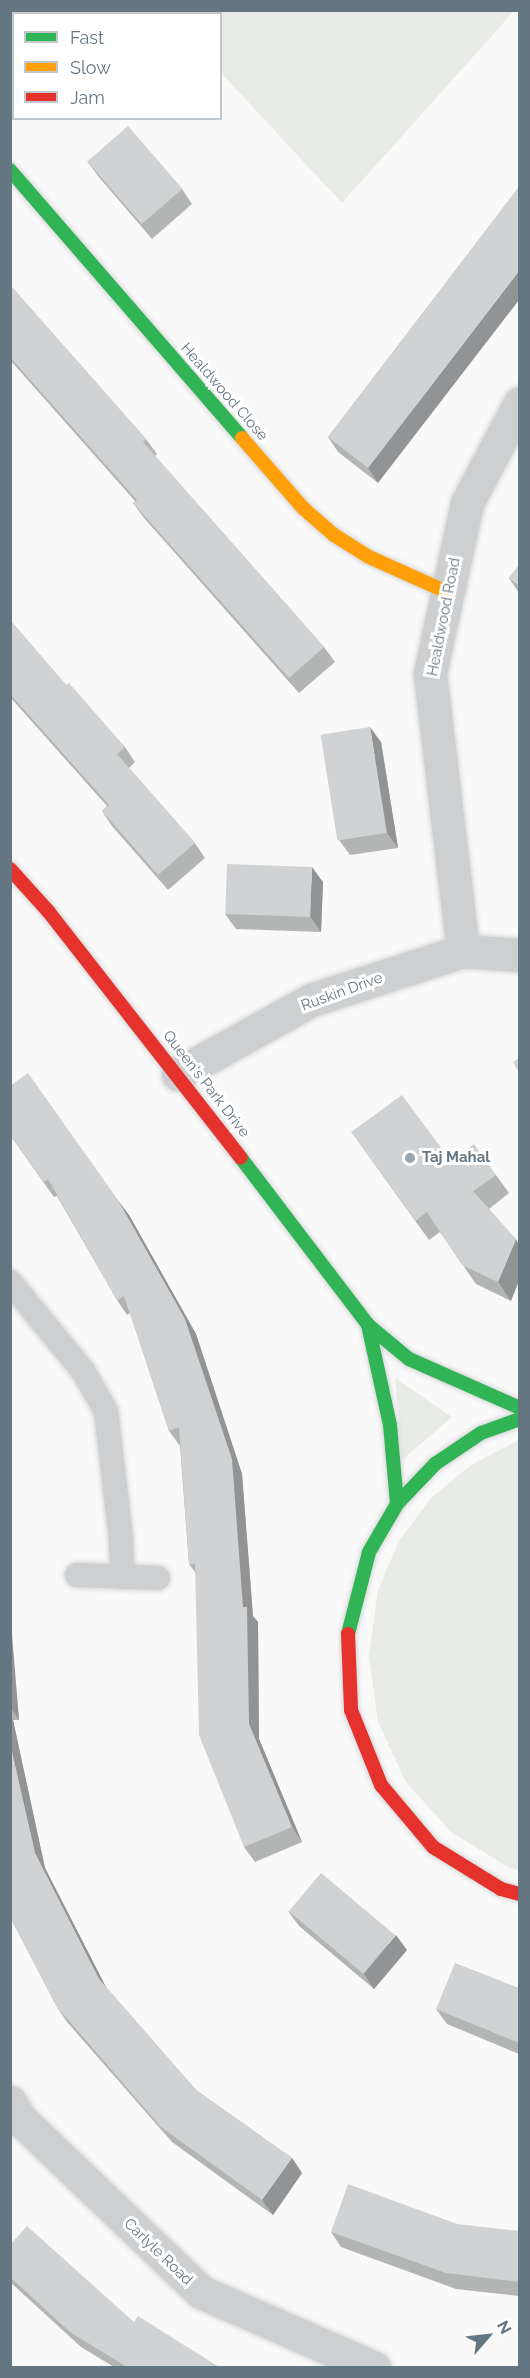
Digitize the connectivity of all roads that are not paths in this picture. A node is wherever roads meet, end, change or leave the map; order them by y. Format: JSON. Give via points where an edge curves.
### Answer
{"nodes":[{"id":1,"x":10,"y":170,"type":"edge"},
{"id":2,"x":519,"y":403,"type":"edge"},
{"id":3,"x":447,"y":592,"type":"junction"},
{"id":4,"x":10,"y":869,"type":"edge"},
{"id":5,"x":463,"y":951,"type":"junction"},
{"id":6,"x":519,"y":955,"type":"edge"},
{"id":7,"x":178,"y":1074,"type":"junction"},
{"id":8,"x":10,"y":1282,"type":"edge"},
{"id":9,"x":368,"y":1325,"type":"junction"},
{"id":10,"x":519,"y":1408,"type":"edge"},
{"id":11,"x":519,"y":1419,"type":"edge"},
{"id":12,"x":397,"y":1504,"type":"junction"},
{"id":13,"x":77,"y":1575,"type":"dead end"},
{"id":14,"x":122,"y":1577,"type":"junction"},
{"id":15,"x":158,"y":1578,"type":"dead end"},
{"id":16,"x":519,"y":1894,"type":"edge"},
{"id":17,"x":13,"y":2114,"type":"edge"},
{"id":18,"x":374,"y":2367,"type":"edge"}],
"edges":[{"from":1,"to":3,"type":"street","name":"Healdwood Close","via":[[303,508],[334,535],[369,557]]},
{"from":2,"to":3,"type":"street","name":"Healdwood Road","via":[[467,504]]},
{"from":3,"to":5,"type":"street","name":"Healdwood Road","via":[[430,673]]},
{"from":4,"to":7,"type":"street","name":"Queen's Park Drive","via":[[48,910]]},
{"from":5,"to":6,"type":"street","name":"Ruskin Drive"},
{"from":5,"to":7,"type":"street","name":"Ruskin Drive","via":[[311,1000]]},
{"from":7,"to":9,"type":"street","name":"Queen's Park Drive"},
{"from":8,"to":14,"type":"lane","via":[[83,1371],[106,1411]]},
{"from":9,"to":10,"type":"street","name":"Queen's Park Drive","via":[[409,1359]]},
{"from":9,"to":12,"type":"street","name":"Queen's Park Drive","via":[[390,1425]]},
{"from":11,"to":12,"type":"street","via":[[482,1433],[435,1464]]},
{"from":12,"to":16,"type":"street","via":[[369,1552],[348,1629],[351,1710],[381,1785],[433,1847],[501,1889]]},
{"from":13,"to":14,"type":"lane"},
{"from":14,"to":15,"type":"lane"},
{"from":17,"to":18,"type":"street","name":"Carlyle Road","via":[[201,2292]]}]}
